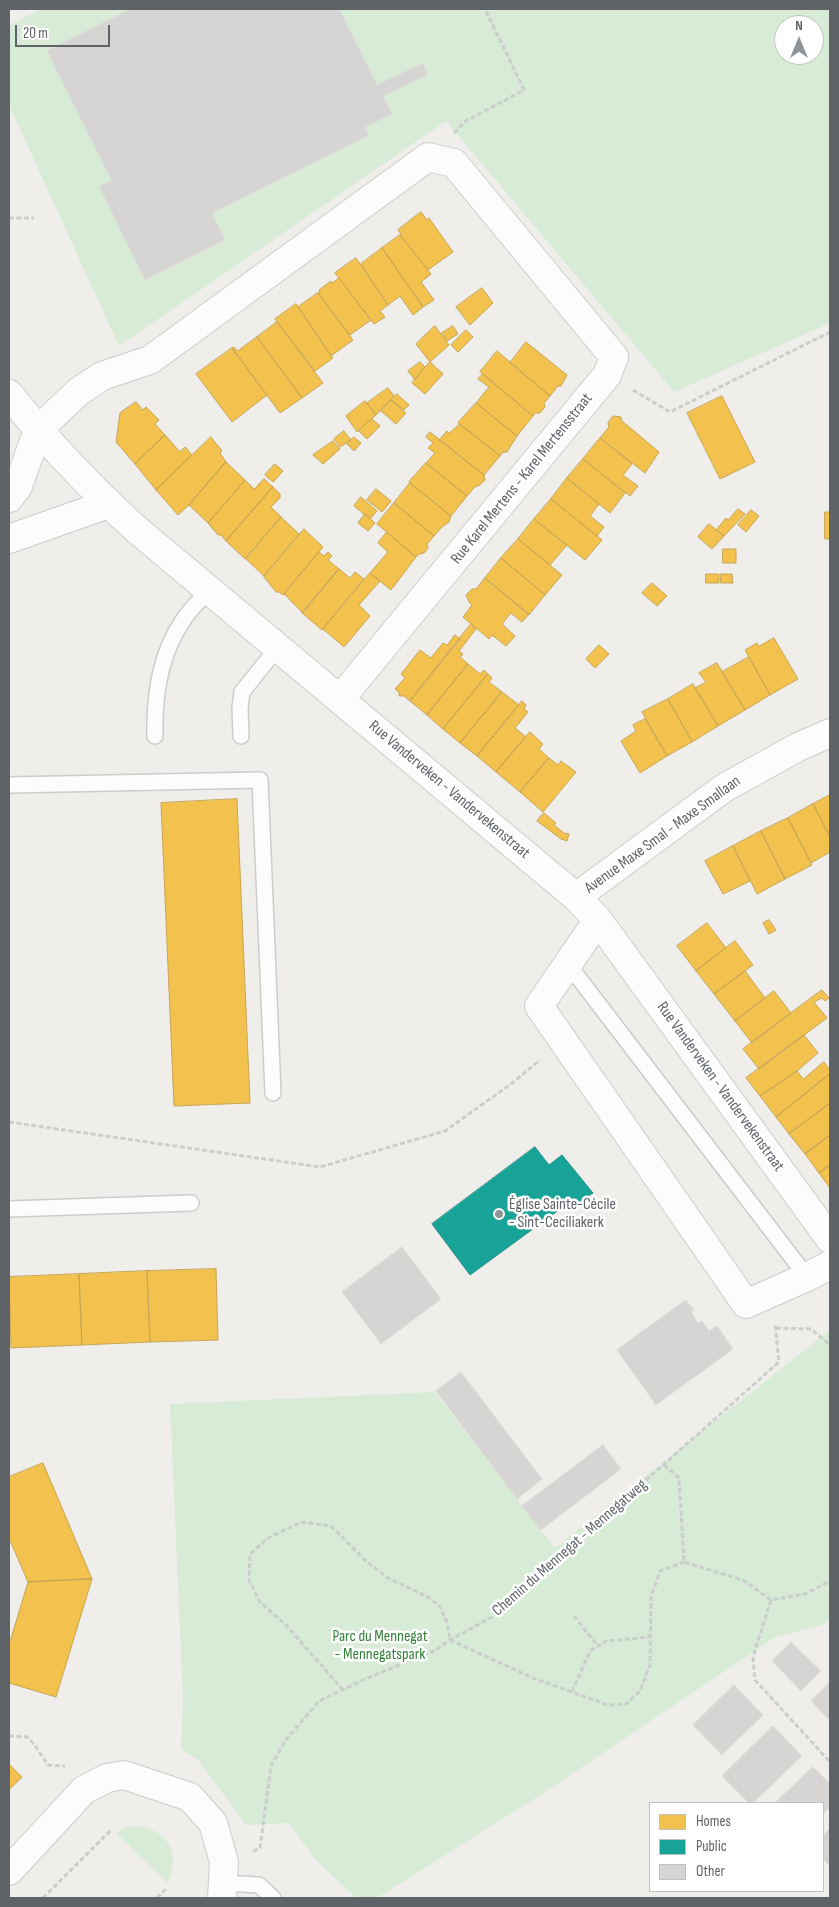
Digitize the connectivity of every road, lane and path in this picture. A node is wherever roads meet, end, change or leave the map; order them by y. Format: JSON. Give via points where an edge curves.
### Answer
{"nodes":[{"id":1,"x":485,"y":9,"type":"edge"},
{"id":2,"x":428,"y":157,"type":"junction"},
{"id":3,"x":9,"y":218,"type":"edge"},
{"id":4,"x":34,"y":218,"type":"dead end"},
{"id":5,"x":830,"y":332,"type":"edge"},
{"id":6,"x":607,"y":375,"type":"junction"},
{"id":7,"x":9,"y":394,"type":"edge"},
{"id":8,"x":38,"y":430,"type":"junction"},
{"id":9,"x":9,"y":498,"type":"edge"},
{"id":10,"x":108,"y":504,"type":"junction"},
{"id":11,"x":9,"y":539,"type":"edge"},
{"id":12,"x":209,"y":590,"type":"junction"},
{"id":13,"x":278,"y":647,"type":"junction"},
{"id":14,"x":340,"y":698,"type":"junction"},
{"id":15,"x":830,"y":733,"type":"edge"},
{"id":16,"x":155,"y":736,"type":"dead end"},
{"id":17,"x":241,"y":736,"type":"dead end"},
{"id":18,"x":9,"y":785,"type":"edge"},
{"id":19,"x":576,"y":897,"type":"junction"},
{"id":20,"x":598,"y":920,"type":"junction"},
{"id":21,"x":568,"y":964,"type":"junction"},
{"id":22,"x":564,"y":1041,"type":"junction"},
{"id":23,"x":273,"y":1093,"type":"dead end"},
{"id":24,"x":9,"y":1122,"type":"edge"},
{"id":25,"x":191,"y":1203,"type":"dead end"},
{"id":26,"x":9,"y":1209,"type":"edge"},
{"id":27,"x":830,"y":1239,"type":"edge"},
{"id":28,"x":819,"y":1271,"type":"edge"},
{"id":29,"x":772,"y":1292,"type":"junction"},
{"id":30,"x":776,"y":1328,"type":"junction"},
{"id":31,"x":830,"y":1345,"type":"edge"},
{"id":32,"x":664,"y":1464,"type":"junction"},
{"id":33,"x":684,"y":1562,"type":"junction"},
{"id":34,"x":830,"y":1581,"type":"edge"},
{"id":35,"x":771,"y":1600,"type":"junction"},
{"id":36,"x":574,"y":1616,"type":"dead end"},
{"id":37,"x":651,"y":1637,"type":"junction"},
{"id":38,"x":450,"y":1640,"type":"junction"},
{"id":39,"x":598,"y":1646,"type":"junction"},
{"id":40,"x":343,"y":1690,"type":"junction"},
{"id":41,"x":572,"y":1692,"type":"junction"},
{"id":42,"x":9,"y":1736,"type":"edge"},
{"id":43,"x":830,"y":1762,"type":"edge"},
{"id":44,"x":48,"y":1765,"type":"dead end"},
{"id":45,"x":111,"y":1830,"type":"dead end"},
{"id":46,"x":9,"y":1871,"type":"edge"},
{"id":47,"x":223,"y":1881,"type":"edge"},
{"id":48,"x":167,"y":1888,"type":"dead end"},
{"id":49,"x":43,"y":1898,"type":"edge"},
{"id":50,"x":157,"y":1898,"type":"edge"},
{"id":51,"x":273,"y":1898,"type":"edge"}],
"edges":[{"from":1,"to":2,"type":"path","via":[[524,90],[466,121]]},
{"from":2,"to":6,"type":"street","via":[[454,163],[532,255],[614,357]]},
{"from":2,"to":8,"type":"street","via":[[150,360],[102,376],[78,392]]},
{"from":3,"to":4,"type":"path"},
{"from":5,"to":6,"type":"path","via":[[670,412]]},
{"from":6,"to":14,"type":"street","name":"Rue Karel Mertens - Karel Mertensstraat"},
{"from":7,"to":8,"type":"street","name":"Rue Vanderveken - Vandervekenstraat"},
{"from":8,"to":9,"type":"street","via":[[18,486]]},
{"from":8,"to":10,"type":"street","name":"Rue Vanderveken - Vandervekenstraat"},
{"from":10,"to":11,"type":"street"},
{"from":10,"to":12,"type":"street","name":"Rue Vanderveken - Vandervekenstraat"},
{"from":12,"to":13,"type":"street","name":"Rue Vanderveken - Vandervekenstraat"},
{"from":12,"to":16,"type":"lane","via":[[182,622],[168,649],[154,711]]},
{"from":13,"to":14,"type":"street","name":"Rue Vanderveken - Vandervekenstraat"},
{"from":13,"to":17,"type":"lane","via":[[242,692]]},
{"from":14,"to":19,"type":"street","name":"Rue Vanderveken - Vandervekenstraat"},
{"from":15,"to":19,"type":"street","name":"Avenue Maxe Smal - Maxe Smallaan","via":[[724,788]]},
{"from":18,"to":23,"type":"lane","via":[[260,780]]},
{"from":19,"to":20,"type":"street","name":"Rue Vanderveken - Vandervekenstraat"},
{"from":20,"to":21,"type":"street"},
{"from":20,"to":27,"type":"street","name":"Rue Vanderveken - Vandervekenstraat"},
{"from":21,"to":22,"type":"street","via":[[540,1006]]},
{"from":21,"to":28,"type":"lane"},
{"from":22,"to":24,"type":"path","via":[[445,1131],[320,1166]]},
{"from":22,"to":29,"type":"street","via":[[746,1304]]},
{"from":25,"to":26,"type":"lane"},
{"from":28,"to":29,"type":"street"},
{"from":29,"to":30,"type":"path","name":"Chemin du Mennegat - Mennegatweg"},
{"from":30,"to":31,"type":"path","via":[[811,1329]]},
{"from":30,"to":32,"type":"path","name":"Chemin du Mennegat - Mennegatweg","via":[[779,1362]]},
{"from":32,"to":33,"type":"path","via":[[679,1478]]},
{"from":32,"to":38,"type":"path","name":"Chemin du Mennegat - Mennegatweg","via":[[492,1617]]},
{"from":33,"to":35,"type":"path","via":[[743,1580]]},
{"from":33,"to":37,"type":"path","via":[[660,1571],[651,1597]]},
{"from":34,"to":35,"type":"path","via":[[805,1594]]},
{"from":35,"to":43,"type":"path","via":[[753,1657],[755,1680]]},
{"from":36,"to":39,"type":"path"},
{"from":37,"to":39,"type":"path","via":[[606,1641]]},
{"from":37,"to":41,"type":"path","via":[[650,1665],[640,1691],[626,1704],[608,1705]]},
{"from":38,"to":40,"type":"path","name":"Chemin du Mennegat - Mennegatweg","via":[[434,1651]]},
{"from":38,"to":40,"type":"path","via":[[447,1622],[439,1605],[388,1578],[331,1526],[302,1522],[268,1538],[250,1554],[249,1580],[260,1602],[286,1624]]},
{"from":38,"to":41,"type":"path"},
{"from":39,"to":41,"type":"path","via":[[590,1651]]},
{"from":40,"to":47,"type":"path","name":"Chemin du Mennegat - Mennegatweg","via":[[319,1701],[285,1741],[271,1766],[260,1848]]},
{"from":42,"to":44,"type":"path","via":[[26,1737]]},
{"from":45,"to":49,"type":"path"},
{"from":46,"to":47,"type":"street","via":[[84,1790],[108,1778],[124,1775],[190,1797],[213,1823]]},
{"from":47,"to":51,"type":"lane","via":[[259,1885]]},
{"from":48,"to":50,"type":"path"}]}
